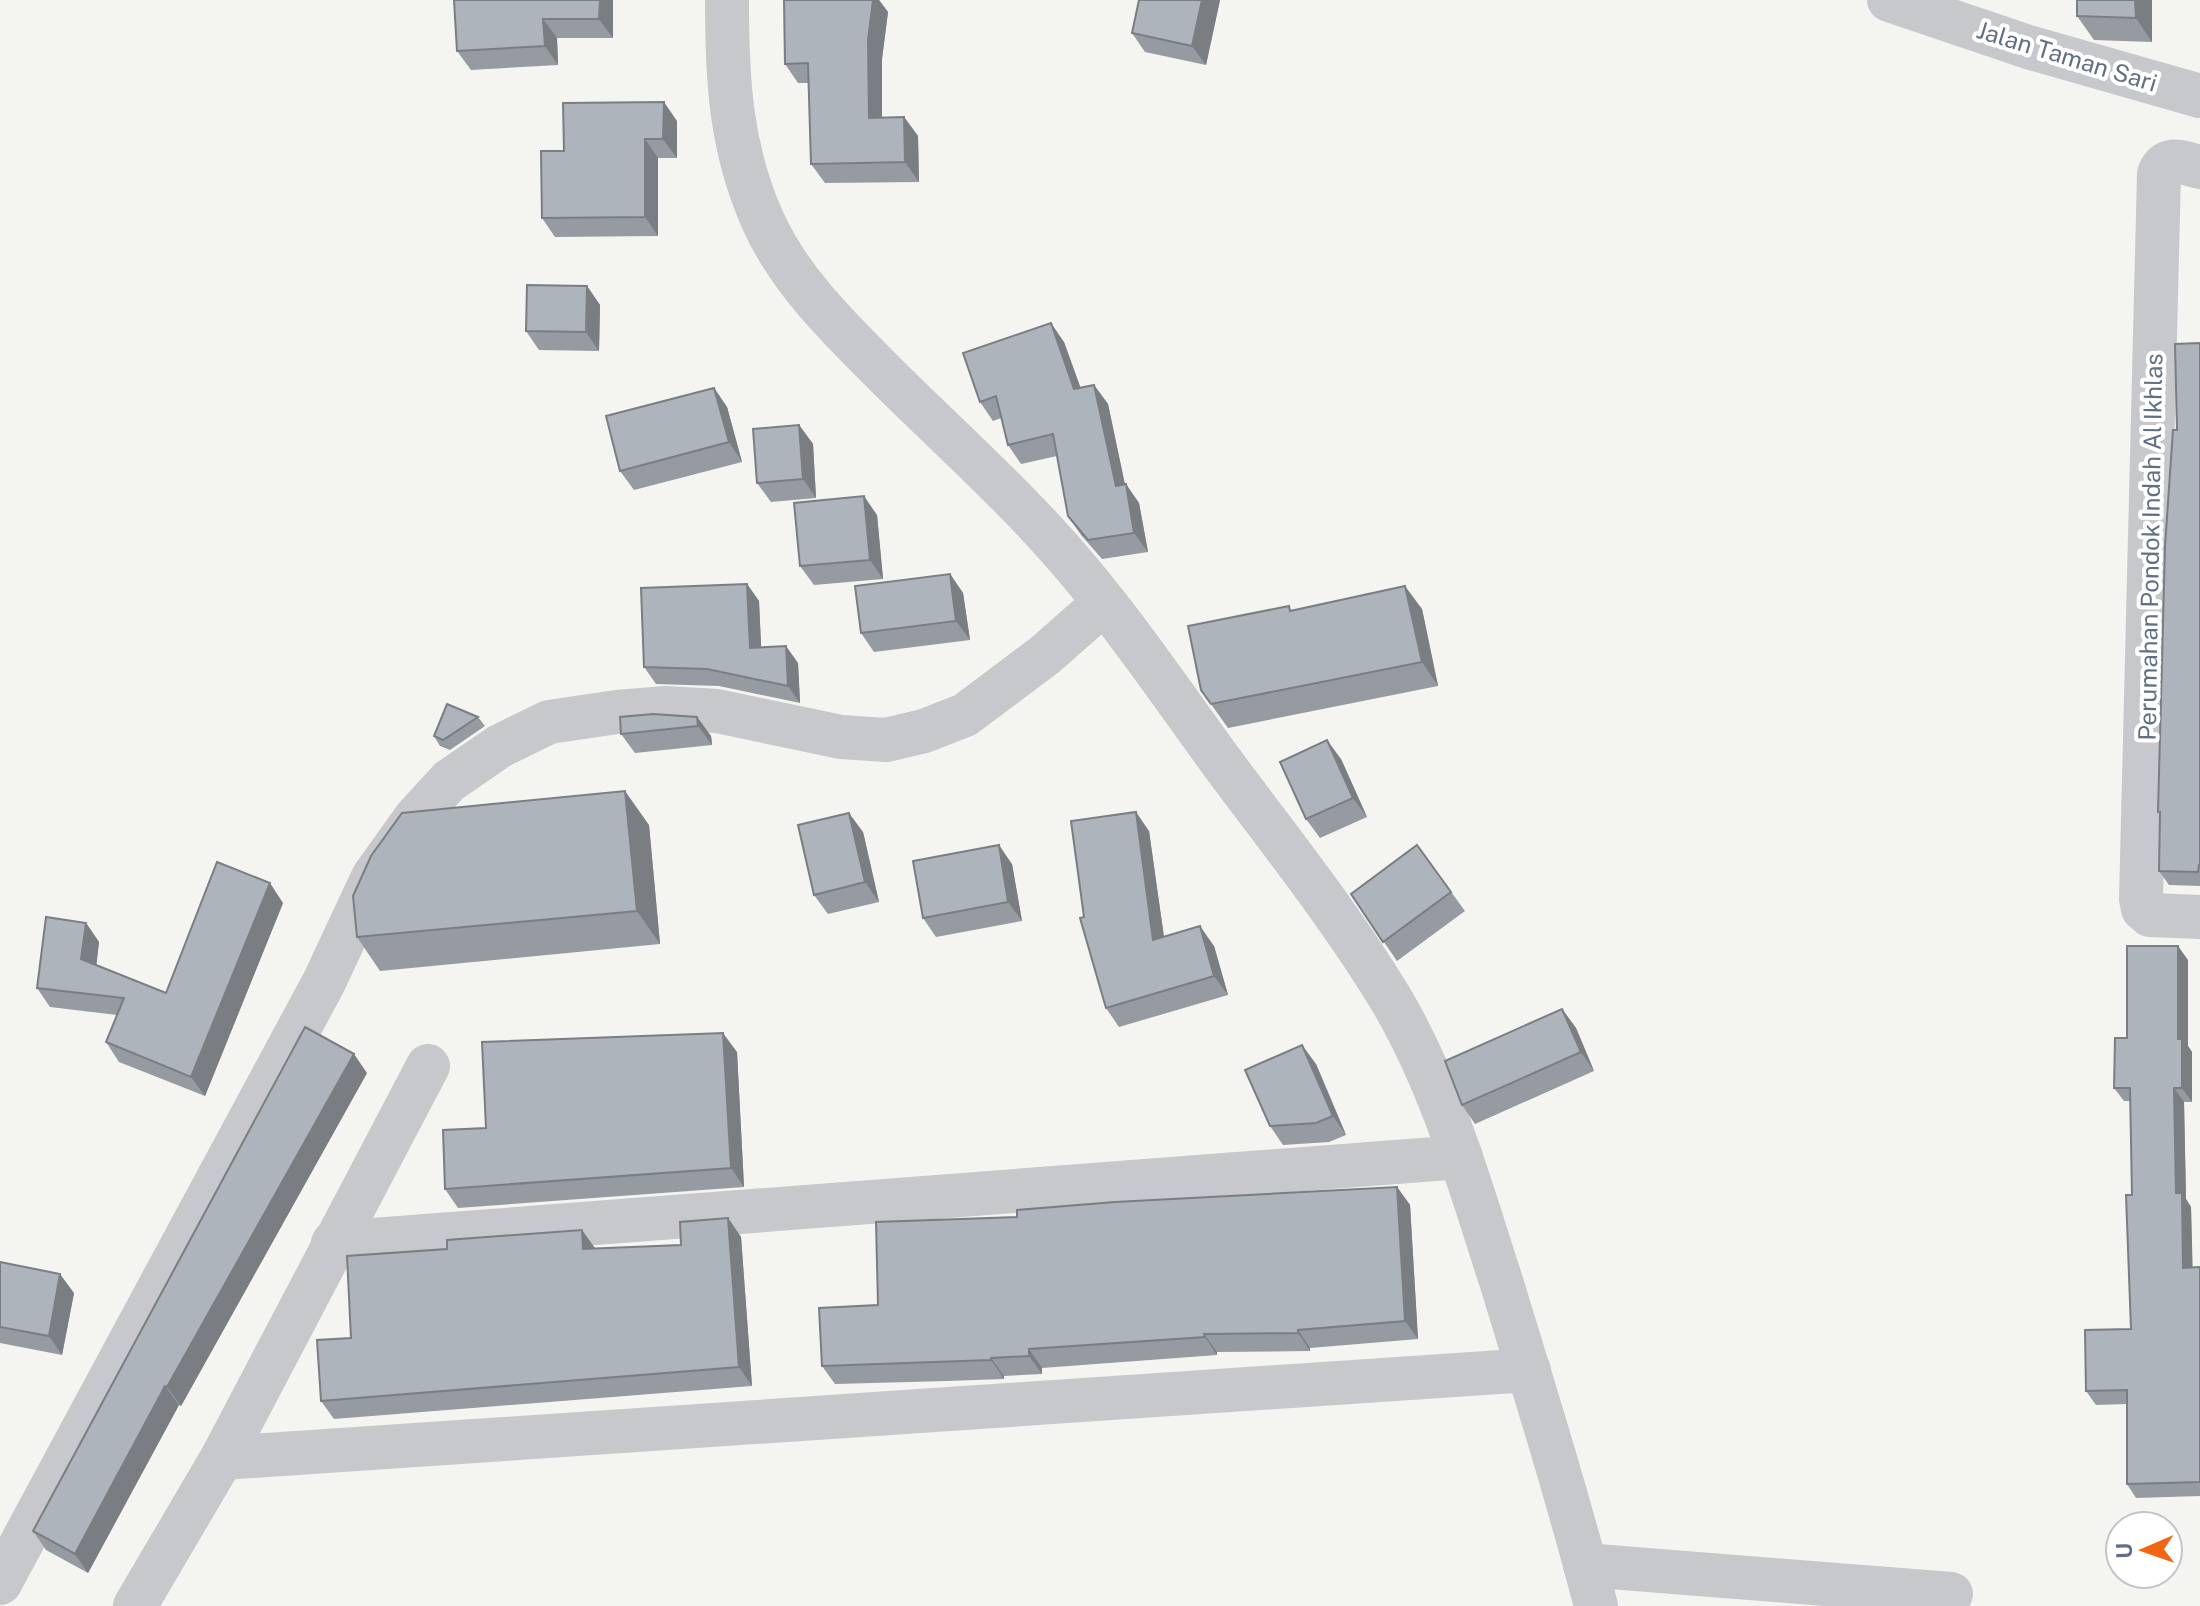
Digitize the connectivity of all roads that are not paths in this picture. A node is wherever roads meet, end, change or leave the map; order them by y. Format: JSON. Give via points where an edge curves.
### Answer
{"nodes":[{"id":1,"x":727,"y":0,"type":"edge"},
{"id":2,"x":1889,"y":0,"type":"edge"},
{"id":3,"x":2200,"y":96,"type":"edge"},
{"id":4,"x":2200,"y":167,"type":"edge"},
{"id":5,"x":1104,"y":603,"type":"junction"},
{"id":6,"x":2200,"y":917,"type":"edge"},
{"id":7,"x":428,"y":1066,"type":"dead end"},
{"id":8,"x":1461,"y":1157,"type":"junction"},
{"id":9,"x":333,"y":1243,"type":"junction"},
{"id":10,"x":1529,"y":1370,"type":"junction"},
{"id":11,"x":222,"y":1458,"type":"junction"},
{"id":12,"x":0,"y":1583,"type":"edge"},
{"id":13,"x":1591,"y":1586,"type":"edge"},
{"id":14,"x":1951,"y":1594,"type":"dead end"},
{"id":15,"x":1854,"y":1596,"type":"edge"},
{"id":16,"x":135,"y":1606,"type":"edge"}],
"edges":[{"from":1,"to":5,"type":"street","via":[[727,81],[741,161],[764,224],[799,281],[844,333],[1039,526]]},
{"from":2,"to":3,"type":"street","name":"Jalan Taman Sari"},
{"from":4,"to":6,"type":"street","name":"Perumahan Pondok Indah Al Ikhlas","via":[[2168,162],[2159,174],[2141,899],[2150,915]]},
{"from":5,"to":8,"type":"street","via":[[1350,935],[1422,1060]]},
{"from":5,"to":12,"type":"street","via":[[965,715],[924,731],[886,740],[841,737],[717,711],[617,712],[549,722],[500,746],[449,781],[373,877],[324,982]]},
{"from":7,"to":9,"type":"street"},
{"from":8,"to":9,"type":"street"},
{"from":8,"to":10,"type":"street"},
{"from":9,"to":11,"type":"street"},
{"from":10,"to":11,"type":"street"},
{"from":10,"to":13,"type":"street"},
{"from":11,"to":16,"type":"street"},
{"from":13,"to":15,"type":"street"},
{"from":14,"to":15,"type":"street"}]}
